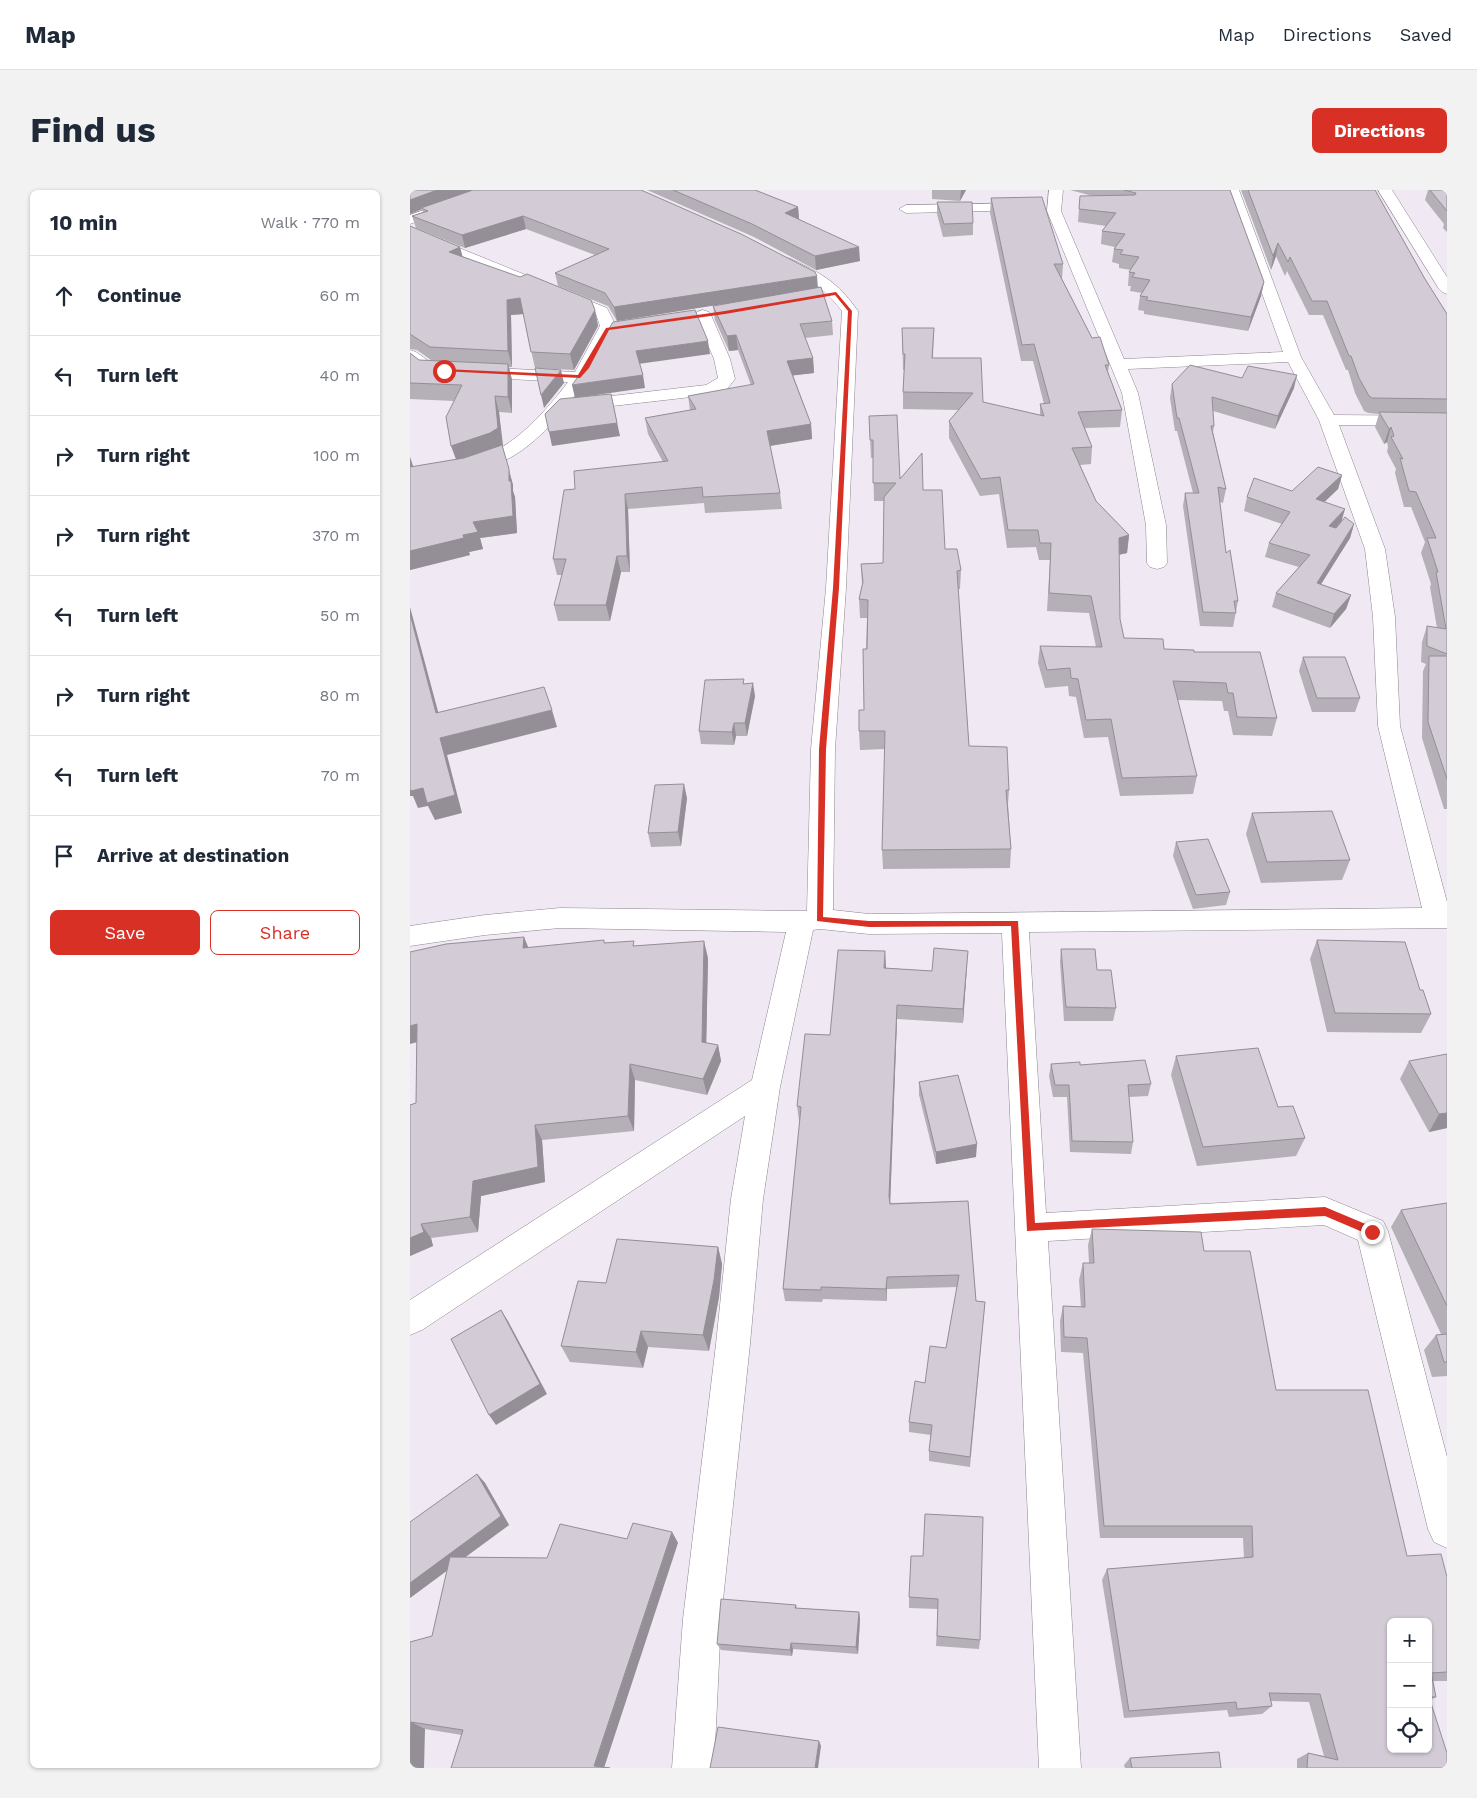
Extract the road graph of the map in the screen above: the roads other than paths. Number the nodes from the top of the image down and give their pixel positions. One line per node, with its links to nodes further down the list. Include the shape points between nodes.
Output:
1 (465, 190): 7 (street)
2 (493, 190): 8 (street)
3 (1232, 190): 16 (street)
4 (1386, 190): 11 (street)
5 (1055, 198): 6 (street); 17 (street, via 1054,211)
6 (906, 209)
7 (410, 210)
8 (410, 220)
9 (410, 232): 14 (street, via 602,311)
10 (764, 250): 25 (street, via 823,281 827,295 850,311 836,588)
11 (1447, 289)
12 (684, 318): 19 (street, via 710,314 728,379 721,385 709,390)
13 (627, 326): 14 (street)
14 (608, 329): 18 (street)
15 (410, 355): 18 (street, via 430,370)
16 (1293, 357): 17 (street); 20 (street)
17 (1118, 364): 23 (street, via 1130,393 1156,525)
18 (580, 377): 19 (street)
19 (556, 407): 22 (street, via 523,441 499,456)
20 (1328, 420): 21 (street); 24 (street, via 1375,549 1384,617 1389,726)
21 (1447, 421)
22 (410, 478)
23 (1157, 563)
24 (1443, 918): 26 (street)
25 (810, 921): 26 (street); 27 (street, via 560,918); 28 (street)
26 (1015, 923): 29 (street)
27 (410, 936)
28 (765, 1087): 30 (street); 32 (street, via 747,1199 702,1620)
29 (1030, 1228): 31 (street, via 1325,1212 1372,1232); 33 (street)
30 (410, 1319)
31 (1447, 1528)
32 (693, 1768)
33 (1060, 1768)

